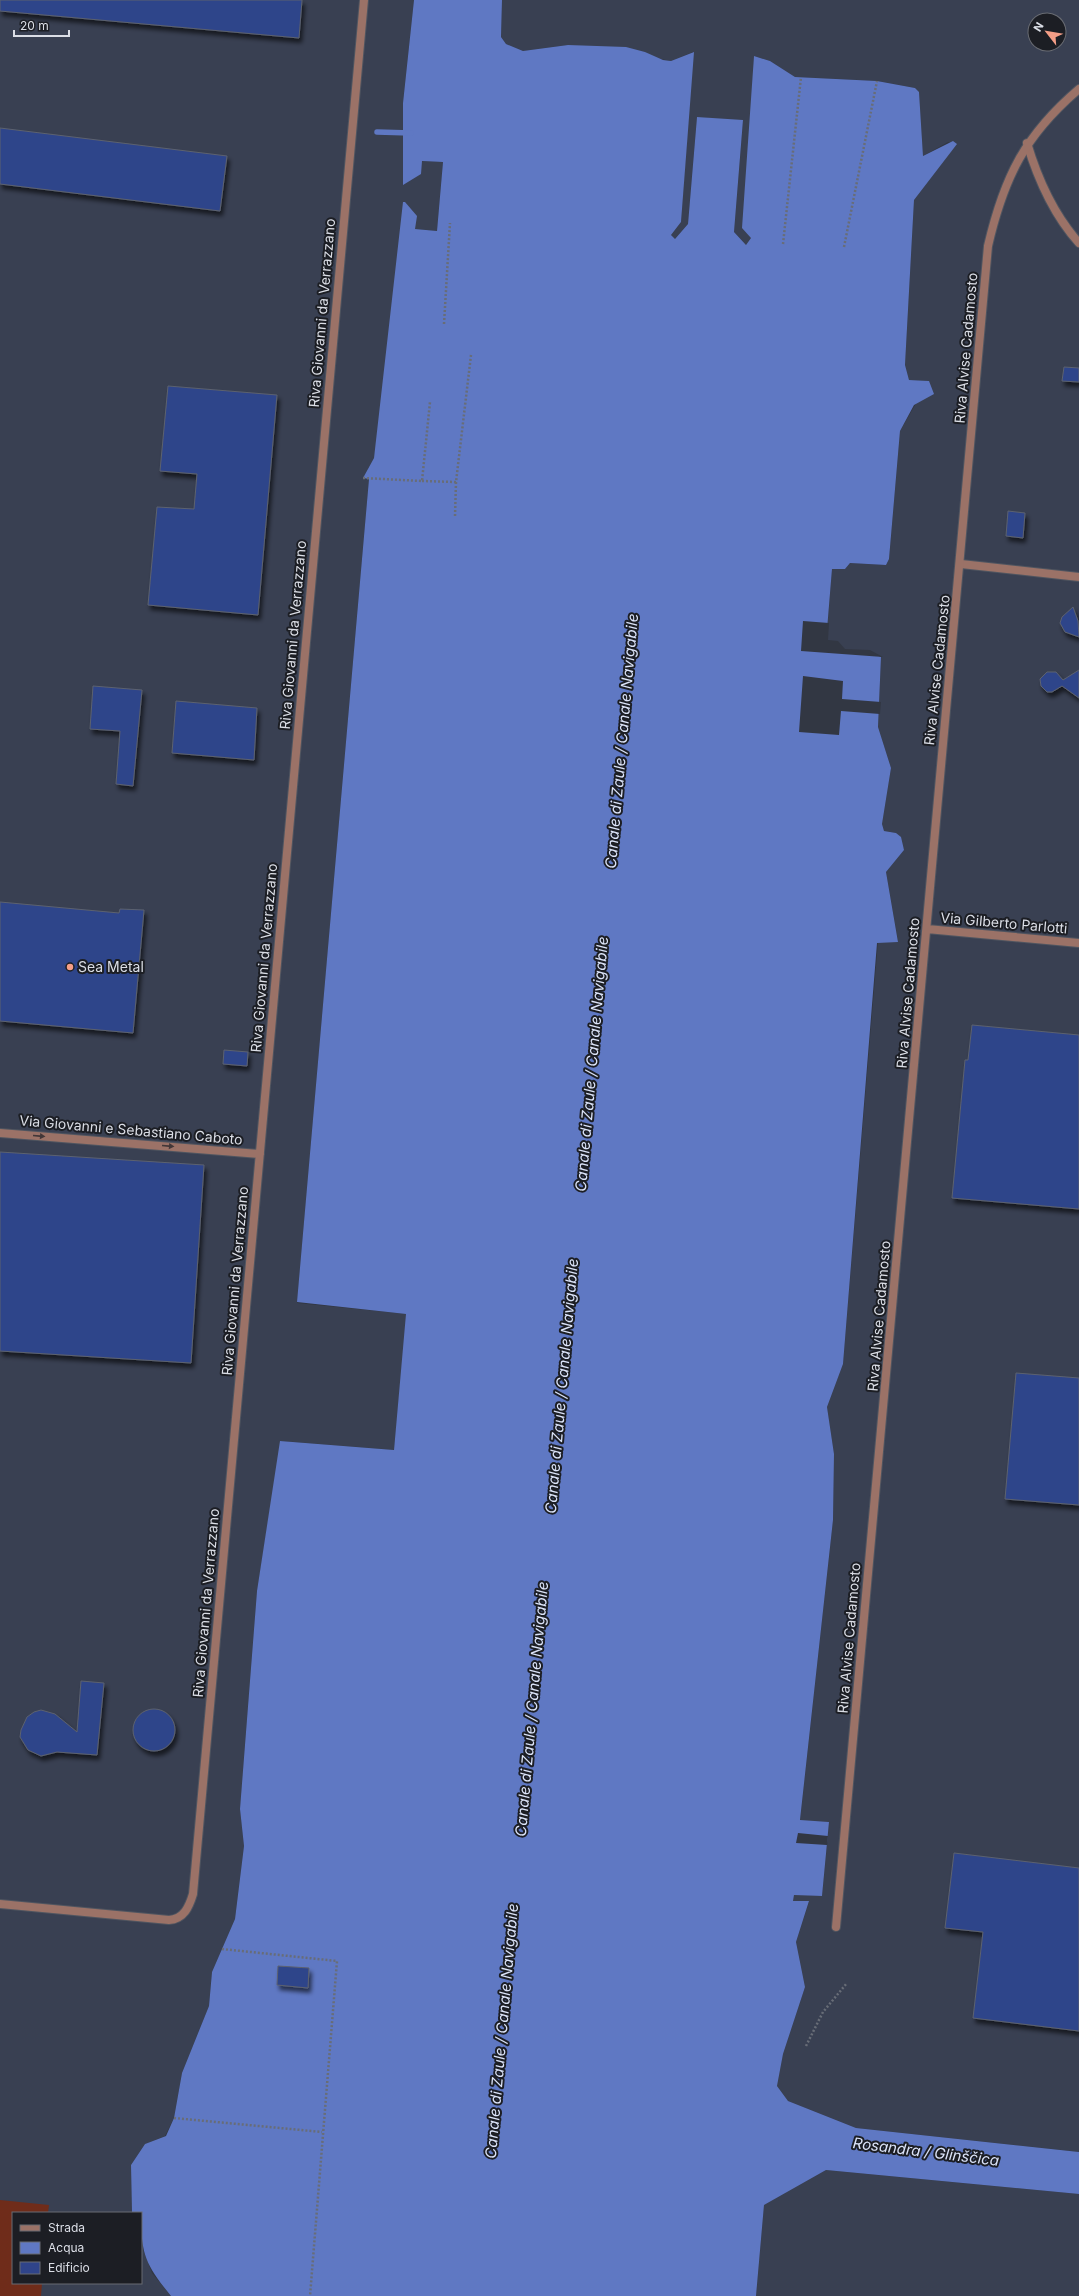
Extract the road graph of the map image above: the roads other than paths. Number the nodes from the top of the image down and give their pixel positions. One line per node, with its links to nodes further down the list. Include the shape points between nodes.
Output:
1 (364, 0): 10 (street, Riva Giovanni da Verrazzano)
2 (1079, 89): 3 (street, Riva Alvise Cadamosto, via 1062,103)
3 (1027, 143): 4 (street, via 1036,173 1050,202 1063,225); 5 (street, Riva Alvise Cadamosto, via 998,205 988,246)
4 (1079, 243)
5 (961, 564): 6 (street); 7 (street, Riva Alvise Cadamosto, via 943,735)
6 (1079, 577)
7 (927, 930): 8 (street, Via Gilberto Parlotti); 12 (street, Riva Alvise Cadamosto)
8 (1079, 943)
9 (0, 1133): 10 (street, Via Giovanni e Sebastiano Caboto, one-way to 10)
10 (260, 1154): 11 (street, Riva Giovanni da Verrazzano, via 193,1894 182,1915 169,1920)
11 (0, 1904)
12 (836, 1928)

